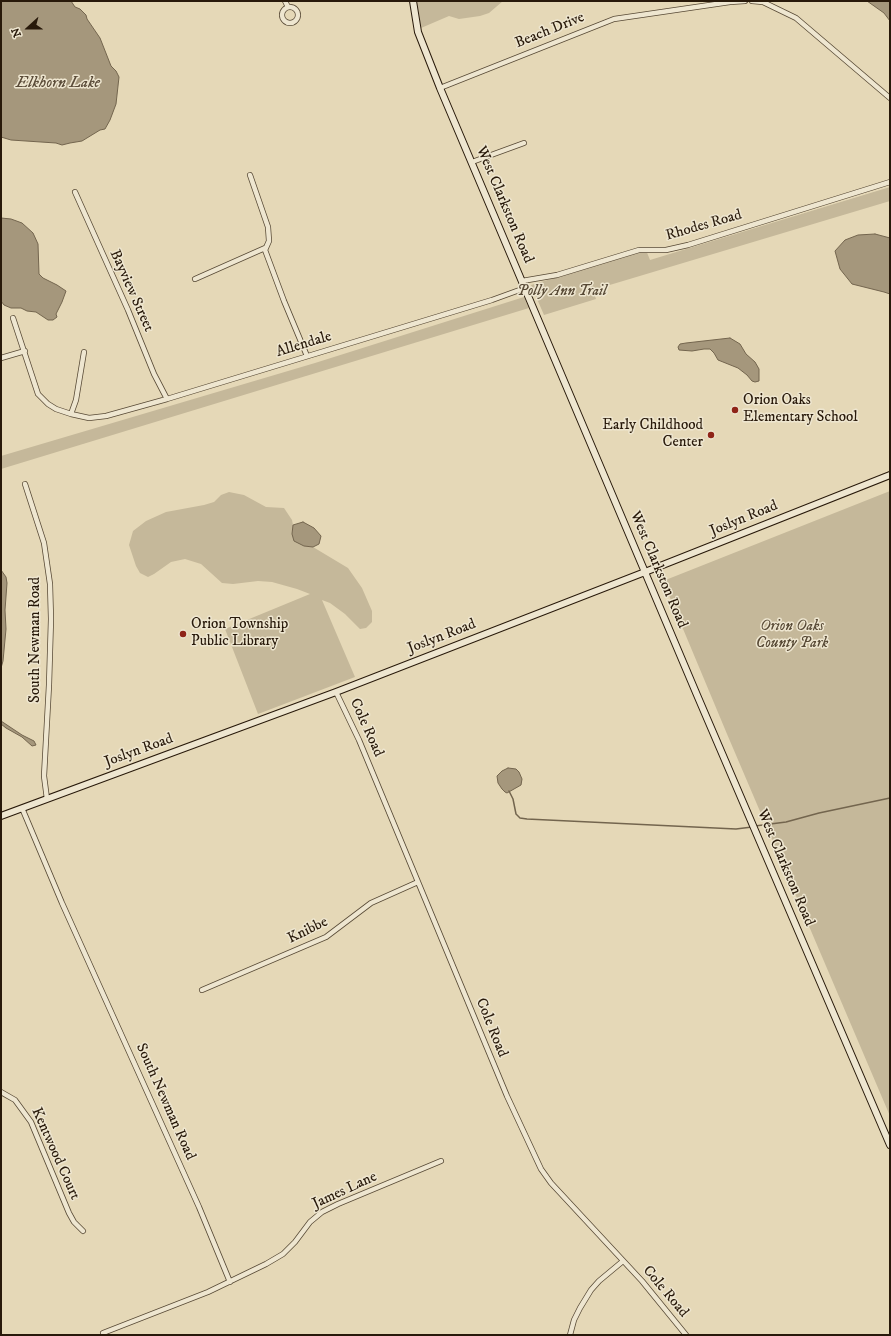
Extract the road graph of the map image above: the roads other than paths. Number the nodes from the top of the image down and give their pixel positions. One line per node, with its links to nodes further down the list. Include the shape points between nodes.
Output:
1 (285, 1): 5 (street)
2 (414, 1): 6 (main road, West Clarkston Road, via 418,32)
3 (745, 1): 6 (street, Beach Drive, via 614,19)
4 (752, 1): 7 (street, via 762,2 796,18)
5 (288, 7)
6 (440, 88): 9 (main road, West Clarkston Road)
7 (890, 98)
8 (524, 142): 9 (street)
9 (472, 162): 15 (main road, West Clarkston Road)
10 (250, 175): 13 (street, via 268,227 270,241)
11 (890, 182): 15 (street, Rhodes Road, via 688,245 666,250 639,250 557,275)
12 (75, 192): 22 (street, Bayview Street)
13 (265, 248): 14 (street); 20 (street)
14 (195, 279)
15 (522, 281): 16 (main road, West Clarkston Road)
16 (525, 288): 20 (street, Allendale); 26 (main road, West Clarkston Road)
17 (13, 318): 18 (street)
18 (25, 351): 21 (street); 23 (street, via 38,394 52,406)
19 (84, 352): 23 (street, via 76,400)
20 (307, 356): 22 (street, Allendale)
21 (1, 358)
22 (167, 399): 23 (street, Allendale, via 106,416 89,418)
23 (71, 414)
24 (890, 475): 26 (main road, Joslyn Road)
25 (25, 484): 28 (street, South Newman Road, via 44,543 50,584 49,685 44,776)
26 (645, 572): 27 (main road, Joslyn Road); 34 (main road, West Clarkston Road)
27 (336, 692): 28 (main road, Joslyn Road); 31 (street, Cole Road, via 359,740)
28 (47, 799): 29 (main road, Joslyn Road)
29 (22, 808): 30 (main road, Joslyn Road); 38 (street, South Newman Road)
30 (1, 816)
31 (418, 882): 32 (street, Knibbe, via 371,903 326,937); 37 (street, Cole Road, via 507,1096 539,1164 551,1182)
32 (202, 990)
33 (1, 1092): 36 (street, Kentwood Court, via 15,1100 31,1122 68,1213)
34 (890, 1144)
35 (442, 1161): 38 (street, James Lane, via 322,1212 310,1222 284,1254)
36 (83, 1231)
37 (623, 1261): 40 (street, via 591,1290 574,1320); 41 (street, Cole Road)
38 (230, 1282): 39 (street)
39 (103, 1333)
40 (570, 1335)
41 (686, 1335)

